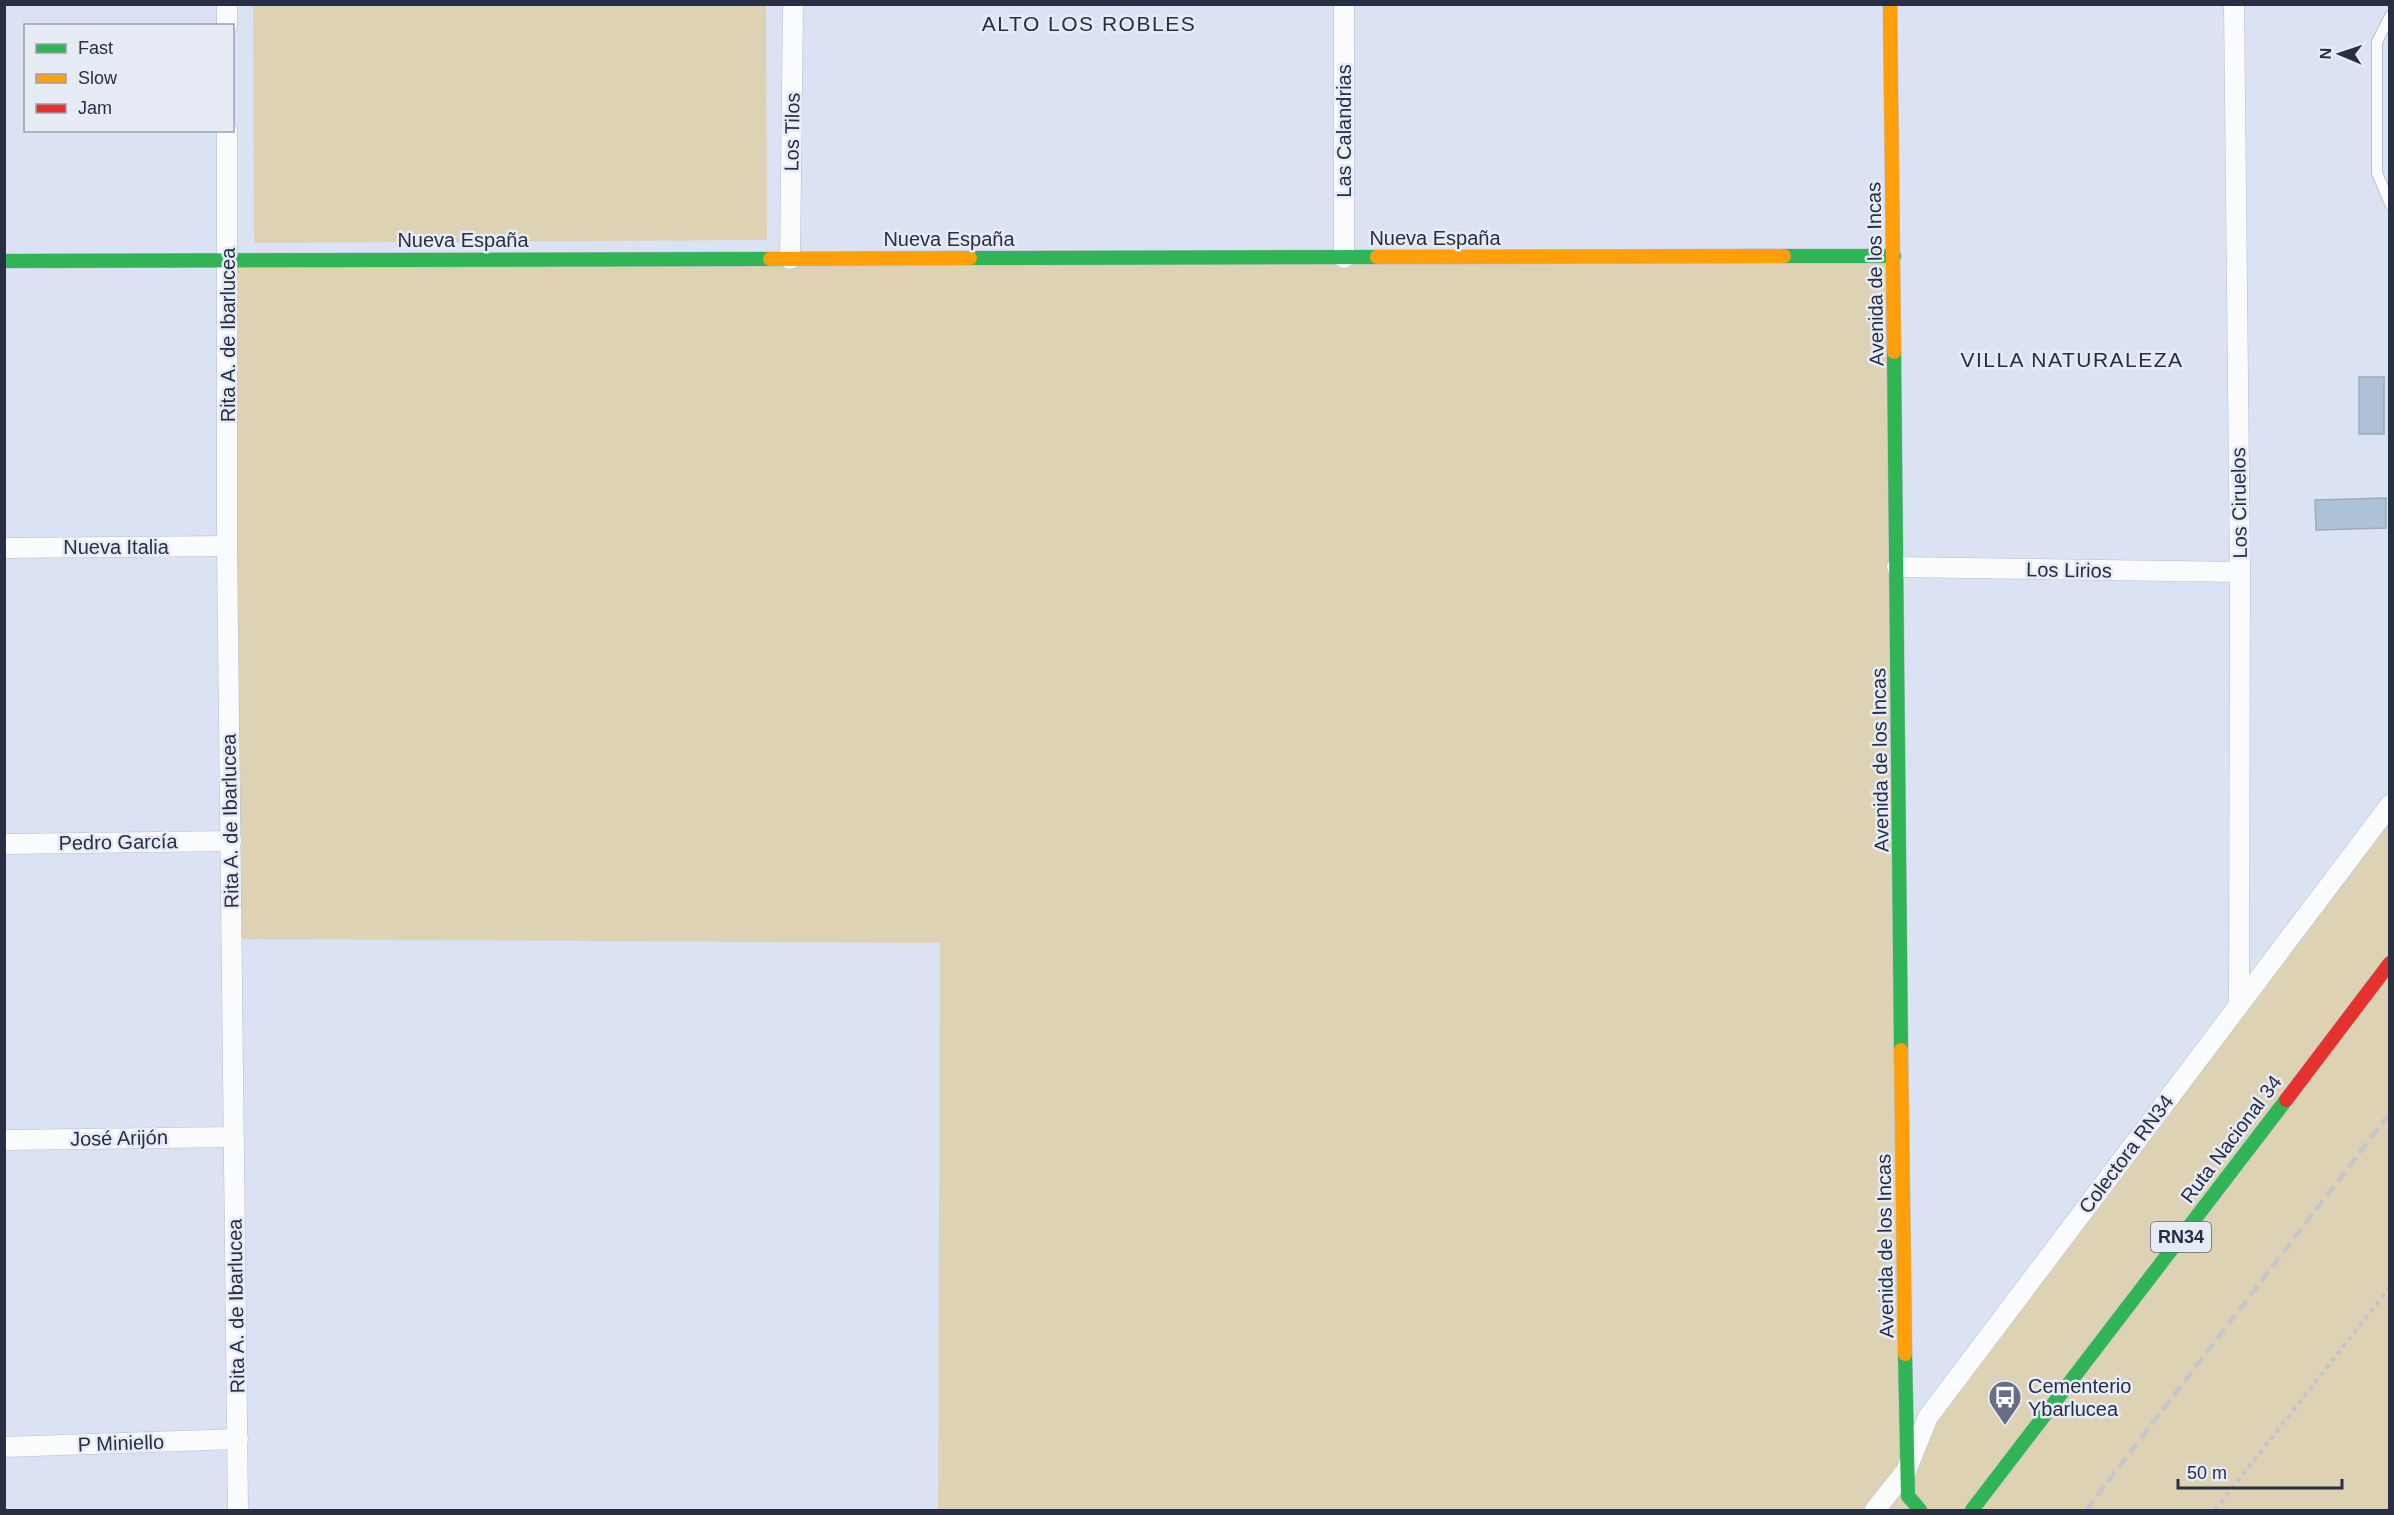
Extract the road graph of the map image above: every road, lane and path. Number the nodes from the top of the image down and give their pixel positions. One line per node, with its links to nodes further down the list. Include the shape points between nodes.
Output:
1 (227, 4): 7 (street)
2 (794, 4): 11 (street, Los Tilos)
3 (1344, 4): 12 (street, Las Calandrias)
4 (1890, 4): 10 (main road, Avenida de los Incas)
5 (2234, 4): 18 (street, Los Ciruelos)
6 (2390, 16): 9 (lane, via 2377,42 2377,173)
7 (227, 24)
8 (227, 132): 14 (street, Rita A. de Ibarlucea)
9 (2390, 204)
10 (1894, 256): 12 (main road, Nueva España); 17 (main road, Avenida de los Incas)
11 (790, 258): 12 (main road, Nueva España); 14 (main road, Nueva España)
12 (1344, 258)
13 (4, 261): 14 (main road, Nueva España)
14 (228, 261): 15 (street, Rita A. de Ibarlucea)
15 (227, 546): 16 (street, Nueva Italia); 20 (street, Rita A. de Ibarlucea)
16 (4, 548)
17 (1898, 567): 18 (street, Los Lirios); 29 (main road, Avenida de los Incas)
18 (2240, 572): 23 (street, Los Ciruelos)
19 (2390, 805): 23 (street, Colectora RN34)
20 (231, 841): 21 (street, Pedro García); 24 (street, Rita A. de Ibarlucea)
21 (4, 844)
22 (2390, 963): 33 (main road, Ruta Nacional 34 / RN34)
23 (2239, 1002): 29 (street, Colectora RN34, via 1928,1418)
24 (234, 1137): 25 (street, José Arijón); 27 (street, Rita A. de Ibarlucea)
25 (4, 1140)
26 (2390, 1287): 34 (path)
27 (238, 1439): 28 (street, P Miniello); 30 (street, Rita A. de Ibarlucea)
28 (4, 1447)
29 (1906, 1471): 31 (street, Colectora RN34); 32 (main road, Avenida de los Incas, via 1908,1496)
30 (238, 1510)
31 (1875, 1510)
32 (1920, 1510)
33 (1972, 1510)
34 (2215, 1510)

